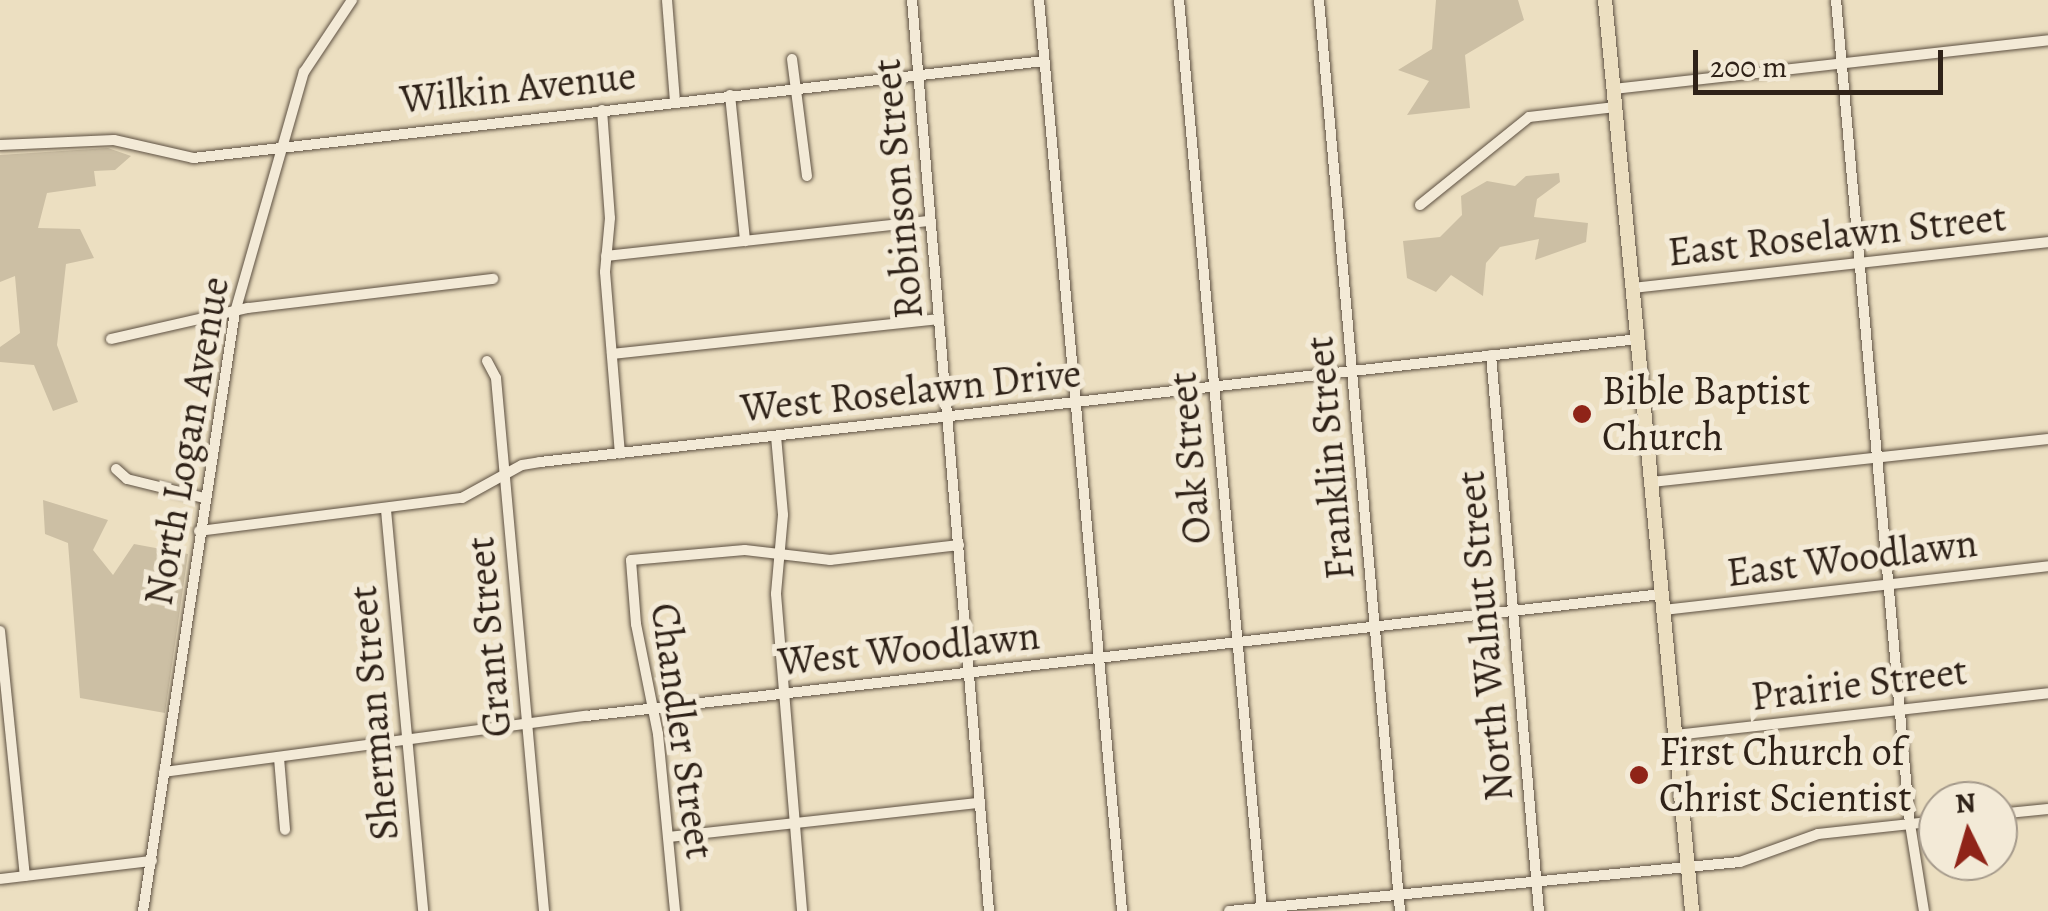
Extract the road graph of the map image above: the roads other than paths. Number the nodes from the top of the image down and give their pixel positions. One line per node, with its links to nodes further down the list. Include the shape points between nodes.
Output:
1 (352, 0): 21 (street, North Logan Avenue, via 304,72)
2 (667, 0): 17 (street)
3 (912, 0): 13 (street, Robinson Street)
4 (1039, 0): 11 (street)
5 (1179, 0): 39 (street, Oak Street)
6 (1319, 0): 38 (street, Franklin Street)
7 (1605, 0): 15 (main road)
8 (1836, 0): 12 (street)
9 (2048, 40): 12 (street)
10 (792, 59): 14 (street)
11 (1044, 61): 13 (street, Wilkin Avenue); 40 (street)
12 (1842, 63): 15 (street); 28 (street)
13 (918, 73): 14 (street, Wilkin Avenue); 24 (street, Robinson Street)
14 (796, 87): 16 (street, Wilkin Avenue); 22 (street)
15 (1614, 89): 18 (main road)
16 (730, 95): 17 (street, Wilkin Avenue); 25 (street)
17 (676, 101): 19 (street, Wilkin Avenue)
18 (1615, 107): 23 (street, via 1529,117); 30 (main road)
19 (602, 110): 21 (street, Wilkin Avenue); 27 (street, via 610,218)
20 (0, 146): 21 (street, Wilkin Avenue, via 114,140 193,158)
21 (278, 148): 31 (street, North Logan Avenue)
22 (807, 176)
23 (1420, 204)
24 (930, 221): 25 (street); 32 (street, Robinson Street)
25 (746, 242): 27 (street)
26 (2048, 242): 28 (street, East Roselawn Street)
27 (606, 256): 35 (street)
28 (1860, 264): 30 (street, East Roselawn Street); 45 (street)
29 (493, 278): 31 (street)
30 (1632, 288): 34 (main road)
31 (235, 312): 33 (street); 49 (street, North Logan Avenue)
32 (939, 318): 35 (street); 41 (street, Robinson Street)
33 (112, 338)
34 (1638, 339): 36 (street, West Roselawn Drive); 48 (main road)
35 (612, 354): 44 (street)
36 (1491, 355): 38 (street, West Roselawn Drive); 58 (street, North Walnut Street)
37 (487, 361): 47 (street, Grant Street, via 496,378)
38 (1352, 371): 39 (street, West Roselawn Drive); 59 (street, Franklin Street)
39 (1214, 387): 40 (street, West Roselawn Drive); 61 (street, Oak Street)
40 (1076, 403): 41 (street, West Roselawn Drive); 62 (street)
41 (948, 416): 42 (street, West Roselawn Drive); 52 (street, Robinson Street)
42 (776, 436): 44 (street, West Roselawn Drive); 53 (street)
43 (2048, 439): 45 (street)
44 (620, 452): 47 (street, West Roselawn Drive)
45 (1879, 458): 48 (street); 55 (street)
46 (116, 469): 49 (street, via 127,479)
47 (506, 472): 50 (street, West Roselawn Drive, via 462,498); 68 (street, Grant Street)
48 (1652, 482): 56 (main road)
49 (204, 498): 51 (street, North Logan Avenue)
50 (386, 510): 51 (street, West Roselawn Drive); 70 (street, Sherman Street)
51 (199, 531): 72 (street, North Logan Avenue)
52 (959, 545): 53 (street, via 830,560); 63 (street, Robinson Street)
53 (779, 554): 65 (street); 66 (street, Chandler Street, via 725,550 631,560)
54 (2048, 566): 55 (street, East Woodlawn)
55 (1889, 584): 57 (street, East Woodlawn); 67 (street)
56 (1662, 594): 57 (main road); 58 (street, West Woodlawn)
57 (1664, 610): 69 (main road)
58 (1514, 611): 59 (street, West Woodlawn); 85 (street, North Walnut Street)
59 (1376, 627): 61 (street, West Woodlawn); 86 (street, Franklin Street)
60 (0, 631): 83 (street)
61 (1237, 642): 62 (street, West Woodlawn); 87 (street, Oak Street)
62 (1100, 658): 63 (street, West Woodlawn); 94 (street)
63 (970, 674): 65 (street, West Woodlawn); 73 (street, Robinson Street)
64 (2048, 693): 67 (street, Prairie Street)
65 (786, 694): 66 (street, West Woodlawn); 78 (street)
66 (654, 708): 68 (street, West Woodlawn); 80 (street, Chandler Street)
67 (1901, 710): 69 (street, Prairie Street); 77 (street)
68 (526, 727): 70 (street, West Woodlawn); 90 (street, Grant Street)
69 (1676, 735): 82 (main road)
70 (407, 742): 71 (street, West Woodlawn); 89 (street, Sherman Street)
71 (279, 758): 72 (street, West Woodlawn); 79 (street)
72 (164, 772): 81 (street, North Logan Avenue)
73 (979, 803): 78 (street); 93 (street, Robinson Street)
74 (2048, 809): 75 (street)
75 (2018, 812)
76 (1918, 823): 77 (street)
77 (1910, 824): 82 (street, via 1818,834 1740,862); 99 (street)
78 (796, 825): 80 (street); 92 (street)
79 (285, 830)
80 (669, 837): 91 (street, Chandler Street)
81 (152, 861): 83 (street); 88 (street, North Logan Avenue)
82 (1688, 866): 85 (street); 98 (main road)
83 (25, 876): 84 (street)
84 (0, 879)
85 (1537, 881): 86 (street); 97 (street, North Walnut Street)
86 (1398, 896): 87 (street); 96 (street, Franklin Street)
87 (1262, 910): 95 (street)
88 (143, 911)
89 (422, 911)
90 (544, 911)
91 (675, 911)
92 (802, 911)
93 (989, 911)
94 (1122, 911)
95 (1229, 911)
96 (1400, 911)
97 (1540, 911)
98 (1692, 911)
99 (1924, 911)

